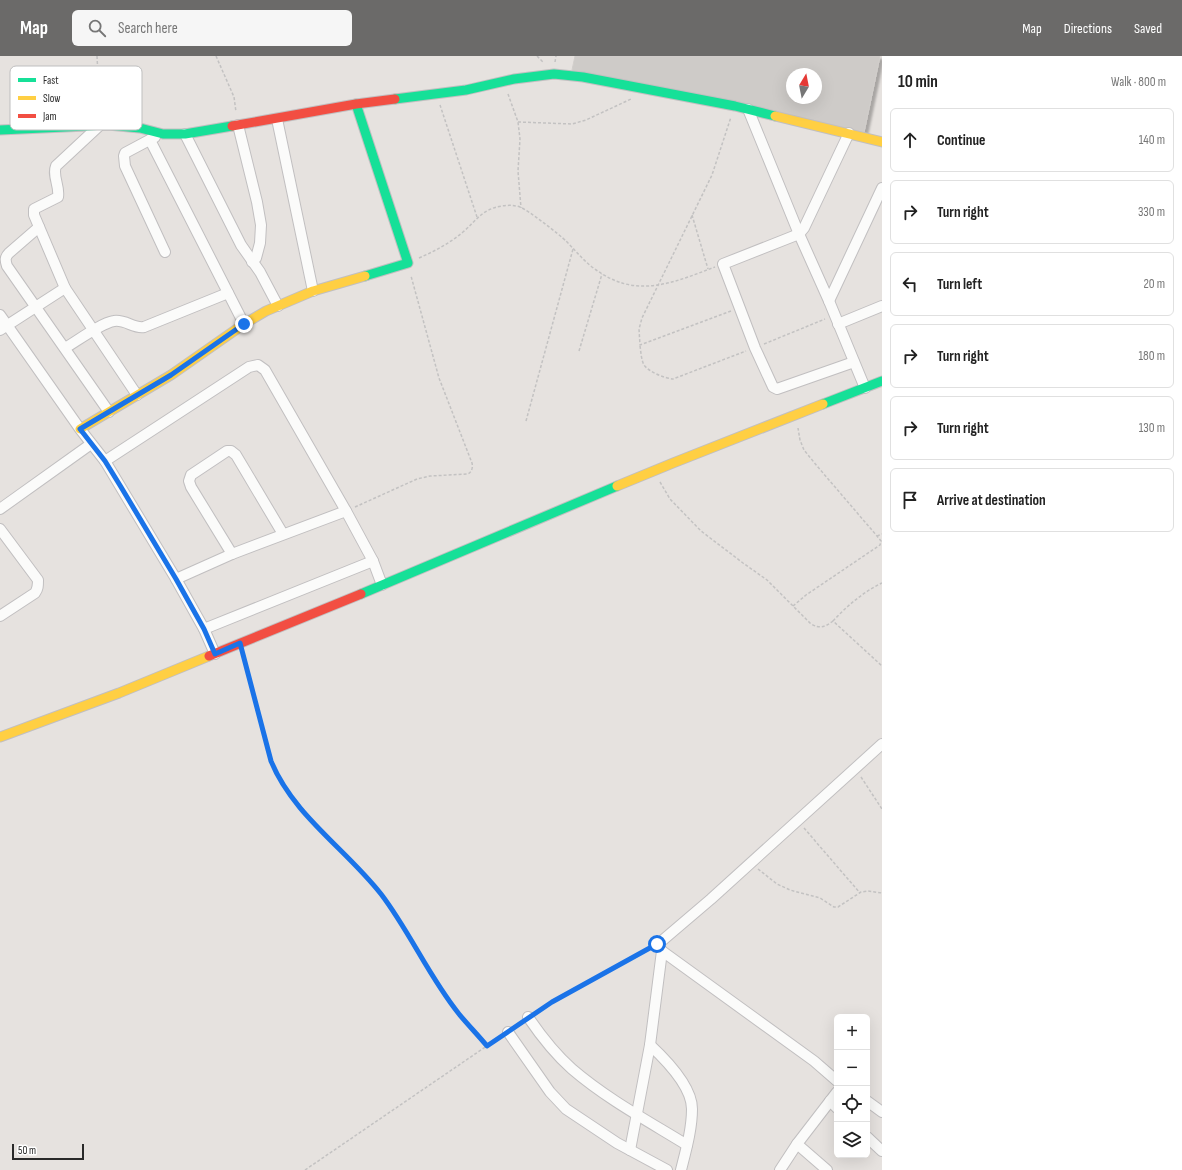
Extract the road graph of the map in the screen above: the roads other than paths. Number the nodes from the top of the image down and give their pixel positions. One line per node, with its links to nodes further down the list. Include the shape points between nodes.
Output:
1 (356, 104): 2 (street, via 466,90 529,76 554,74 650,89); 3 (street); 20 (street, via 408,263)
2 (748, 109): 9 (street); 16 (street)
3 (277, 118): 4 (street); 20 (street)
4 (238, 125): 11 (street); 18 (street, via 261,226 260,243 256,258)
5 (142, 129): 10 (street)
6 (0, 130): 7 (street)
7 (10, 130)
8 (95, 130): 15 (street, via 56,166 54,172 58,197 34,209)
9 (849, 133): 13 (street); 16 (street, via 808,222)
10 (163, 134): 11 (street); 12 (street)
11 (184, 134): 18 (street)
12 (150, 140): 17 (street, via 125,152 125,166); 21 (street)
13 (882, 142)
14 (882, 188): 22 (street)
15 (39, 227): 19 (street); 25 (street, via 9,252 5,261)
16 (799, 234): 22 (street); 32 (street, via 723,264 755,348 775,388)
17 (165, 252)
18 (252, 262): 23 (street)
19 (65, 288): 25 (street); 30 (street)
20 (313, 291): 23 (street)
21 (228, 293): 27 (street); 30 (street, via 144,327 114,320)
22 (829, 301): 28 (street)
23 (278, 306): 27 (street)
24 (882, 306): 28 (street)
25 (36, 307): 29 (street); 31 (street)
26 (0, 315): 29 (street)
27 (244, 324): 35 (street)
28 (838, 324): 32 (street)
29 (4, 328): 37 (street)
30 (94, 330): 31 (street); 35 (street)
31 (65, 348): 36 (street)
32 (854, 362): 34 (street)
33 (882, 381): 34 (street)
34 (865, 388): 47 (street, via 653,472)
35 (138, 395): 36 (street)
36 (109, 412): 37 (street)
37 (80, 429): 38 (street)
38 (91, 444): 39 (street); 40 (street)
39 (105, 461): 41 (street, via 249,367 258,365 265,370); 46 (street)
40 (0, 508)
41 (346, 511): 43 (street); 45 (street)
42 (0, 529): 48 (street, via 38,580 38,590)
43 (283, 534): 44 (street); 44 (street, via 236,455 227,451 191,475 189,481)
44 (232, 554): 46 (street)
45 (373, 561): 47 (street); 49 (street)
46 (176, 579): 49 (street)
47 (382, 585): 50 (street)
48 (0, 616)
49 (204, 629): 50 (street)
50 (215, 654): 51 (street)
51 (0, 737)
52 (882, 744): 53 (street)
53 (659, 948): 56 (street); 57 (street)
54 (528, 1018): 61 (street, via 571,1068 593,1086)
55 (508, 1032): 65 (street, via 566,1109)
56 (650, 1045): 61 (street); 64 (street, via 680,1078 688,1092 692,1107)
57 (834, 1078)
58 (870, 1103): 60 (street)
59 (833, 1105): 63 (street)
60 (882, 1112)
61 (637, 1114): 64 (street); 65 (street)
62 (870, 1140): 66 (street)
63 (797, 1144): 69 (street); 70 (street)
64 (687, 1145): 68 (street)
65 (630, 1150): 67 (street)
66 (882, 1151)
67 (667, 1170)
68 (681, 1170)
69 (780, 1170)
70 (827, 1170)

